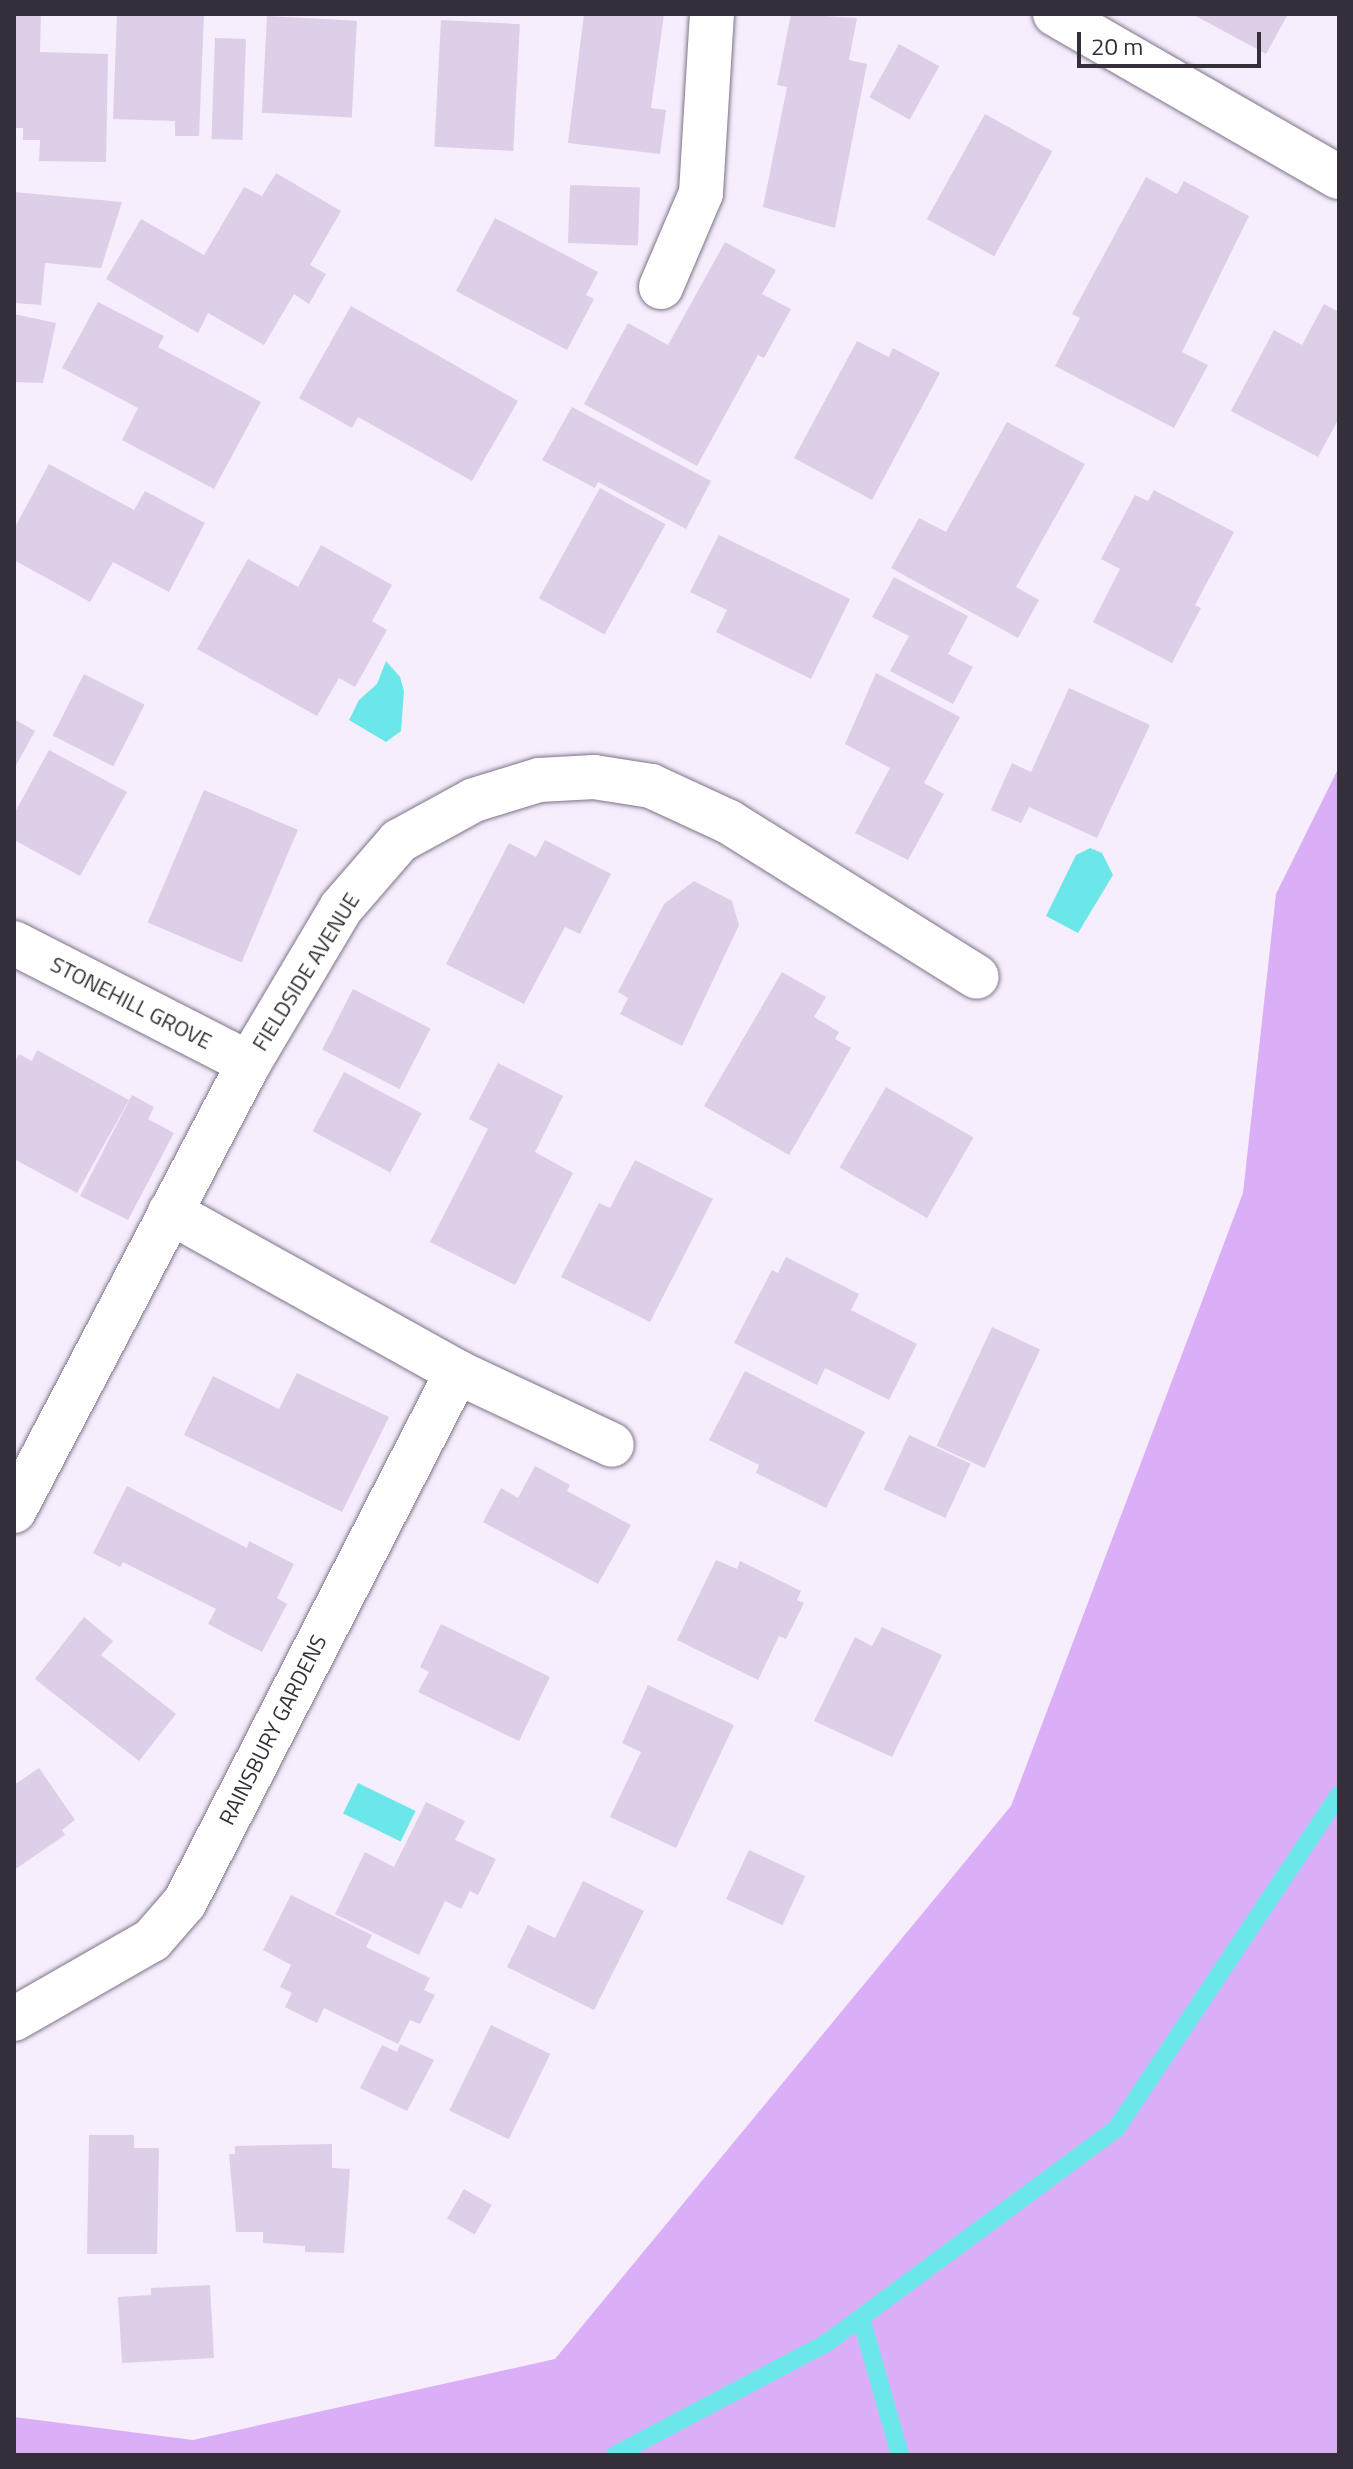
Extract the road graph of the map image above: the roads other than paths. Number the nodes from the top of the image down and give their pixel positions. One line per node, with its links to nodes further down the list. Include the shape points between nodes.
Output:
1 (712, 14): 4 (street, via 701,193)
2 (1055, 14): 3 (street)
3 (1339, 177)
4 (661, 287)
5 (14, 943): 7 (street, STONEHILL GROVE)
6 (977, 977): 7 (street, FIELDSIDE AVENUE, via 729,822 651,786 594,777 539,780 474,800 399,841 341,908)
7 (249, 1063): 8 (street, FIELDSIDE AVENUE)
8 (170, 1212): 9 (street); 11 (street, FIELDSIDE AVENUE)
9 (457, 1372): 10 (street); 12 (street, RAINSBURY GARDENS, via 185,1902 152,1940)
10 (612, 1445)
11 (14, 1511)
12 (14, 2019)

